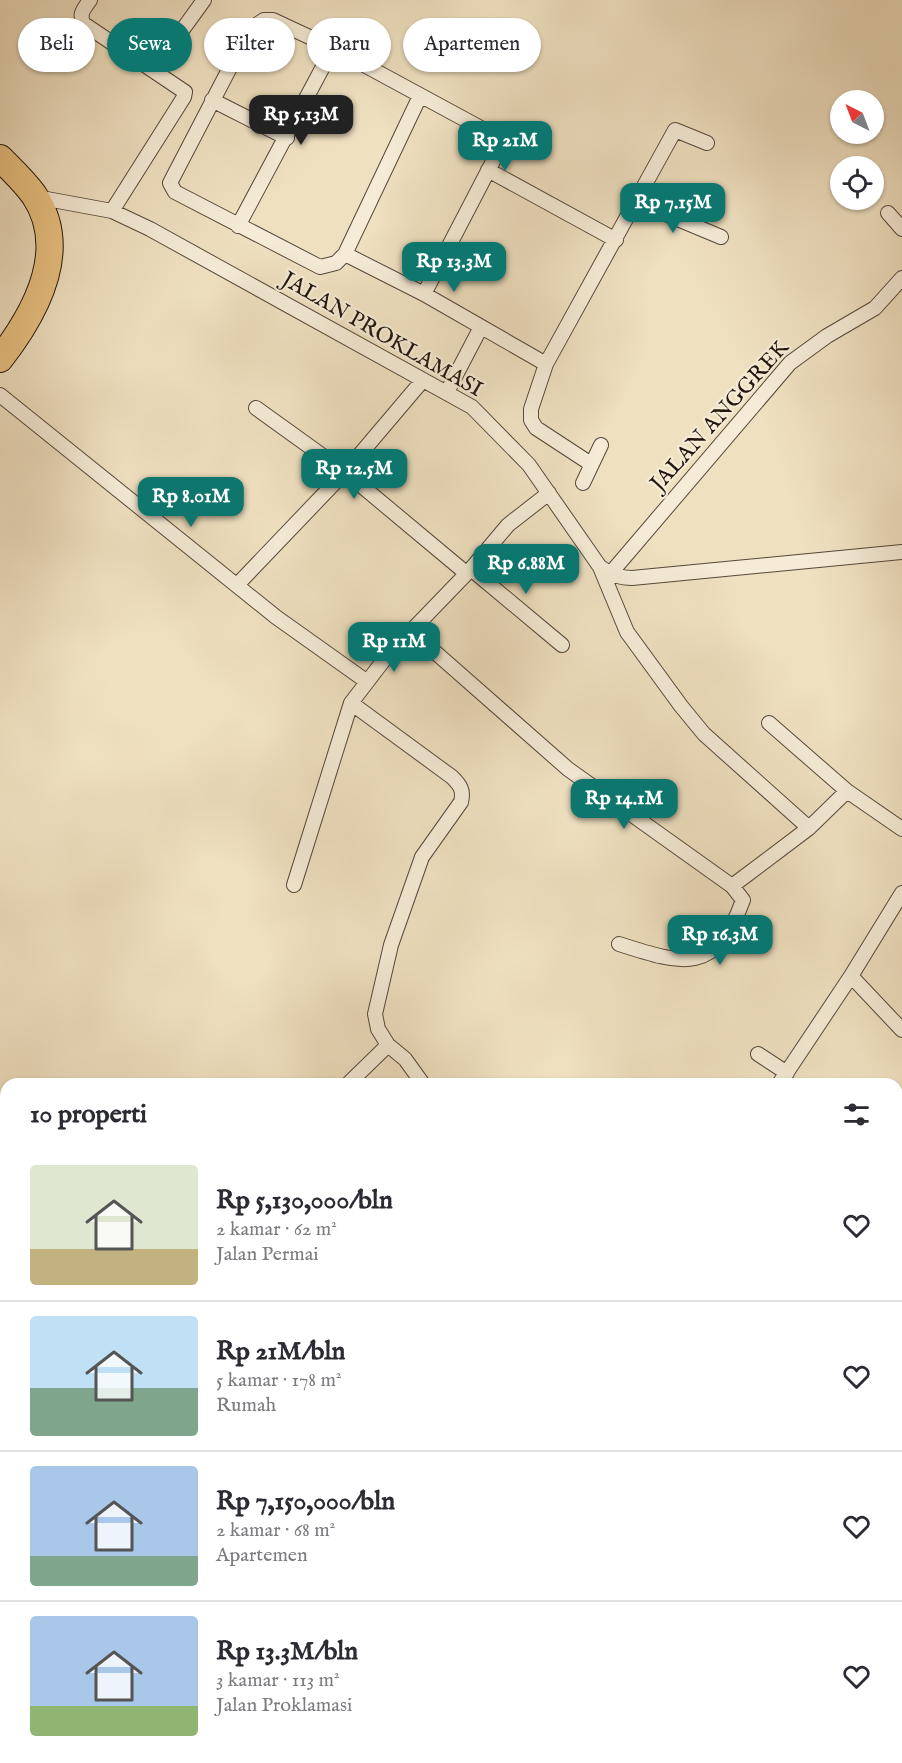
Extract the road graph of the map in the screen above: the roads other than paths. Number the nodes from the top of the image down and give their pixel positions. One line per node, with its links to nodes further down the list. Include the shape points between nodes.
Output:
1 (90, 0): 5 (street, via 81,18)
2 (204, 0): 3 (street)
3 (191, 18)
4 (307, 36): 10 (street, via 273,20 264,20 250,29)
5 (107, 39)
6 (158, 72): 17 (street, via 182,88 184,98)
7 (321, 72): 11 (street)
8 (376, 72): 9 (street)
9 (420, 96): 14 (street, via 501,139); 23 (street)
10 (212, 100): 11 (street); 19 (street, via 170,183 171,188)
11 (287, 138): 19 (street)
12 (707, 143): 16 (street, via 675,130)
13 (0, 158): 15 (highway)
14 (488, 170): 22 (street); 25 (street)
15 (36, 197): 17 (street, JALAN PROKLAMASI); 27 (highway, via 50,235 48,268 42,292 22,330)
16 (637, 202): 21 (street); 22 (street)
17 (112, 211): 29 (street, JALAN PROKLAMASI)
18 (888, 213): 20 (street)
19 (238, 226): 23 (street, via 320,267 336,263)
20 (902, 229)
21 (721, 237)
22 (616, 240): 28 (street)
23 (345, 254): 25 (street)
24 (902, 278): 40 (street, JALAN ANGGREK, via 861,319 827,336 790,363)
25 (424, 294): 26 (street)
26 (481, 327): 28 (street); 30 (street)
27 (0, 359)
28 (546, 364): 34 (street, via 531,420 540,431)
29 (423, 380): 30 (street, JALAN PROKLAMASI); 35 (street)
30 (447, 392): 37 (street, JALAN PROKLAMASI, via 472,407 529,465)
31 (0, 395): 41 (street)
32 (256, 408): 35 (street)
33 (602, 445): 34 (street)
34 (591, 464): 36 (street)
35 (345, 472): 39 (street); 41 (street)
36 (583, 483)
37 (549, 493): 39 (street, via 508,525); 40 (street, JALAN PROKLAMASI)
38 (902, 552): 40 (street, via 632,578)
39 (468, 571): 42 (street); 43 (street)
40 (605, 571): 48 (street, JALAN PROKLAMASI, via 627,632 681,706 704,734)
41 (237, 585): 44 (street)
42 (411, 632): 44 (street); 51 (street, via 567,769)
43 (562, 645)
44 (366, 681): 45 (street)
45 (351, 703): 50 (street); 56 (street, via 452,777 463,794 422,857 391,945 375,1014 378,1029)
46 (769, 723): 47 (street)
47 (847, 791): 48 (street); 49 (street)
48 (809, 828): 51 (street)
49 (902, 829)
50 (294, 885)
51 (732, 886): 53 (street, via 743,900 717,949 710,954 687,960 668,959)
52 (902, 893): 54 (street)
53 (619, 944)
54 (851, 976): 55 (street); 61 (street)
55 (902, 1030)
56 (388, 1045): 58 (street); 59 (street)
57 (758, 1054): 60 (street)
58 (354, 1078)
59 (419, 1078)
60 (782, 1078)
61 (784, 1078)

